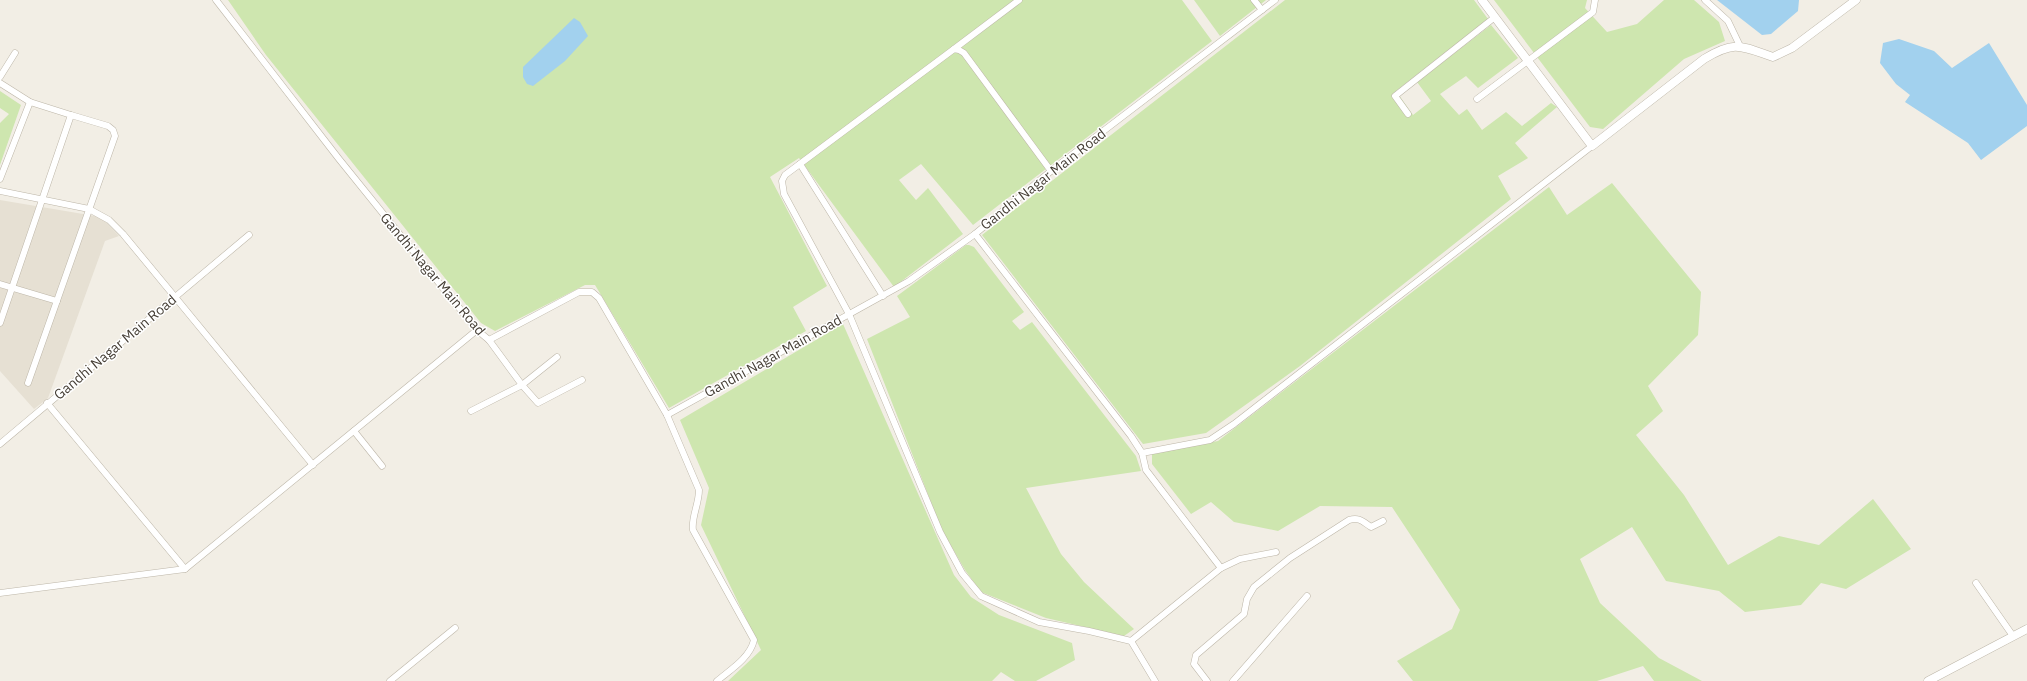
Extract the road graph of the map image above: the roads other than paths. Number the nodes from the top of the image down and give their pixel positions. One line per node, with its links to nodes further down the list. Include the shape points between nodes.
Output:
1 (216, 0): 37 (street, Gandhi Nagar Main Road, via 339,159)
2 (1019, 0): 12 (street)
3 (1254, 0): 9 (street)
4 (1275, 0): 9 (street, Gandhi Nagar Main Road)
5 (1482, 0): 10 (street)
6 (1595, 0): 14 (street, via 1593,12)
7 (1705, 0): 11 (street, via 1728,21)
8 (1856, 0): 11 (street, via 1792,48 1773,57)
9 (1262, 10): 23 (street, Gandhi Nagar Main Road)
10 (1495, 17): 14 (street); 20 (street, via 1395,96)
11 (1740, 46): 21 (street, via 1721,49 1704,59)
12 (954, 49): 22 (street); 23 (street, via 964,53)
13 (15, 53): 15 (street)
14 (1528, 61): 17 (street); 21 (street)
15 (0, 77)
16 (0, 83): 18 (street)
17 (1477, 99)
18 (30, 102): 19 (street); 24 (street)
19 (71, 114): 26 (street); 27 (street, via 108,126 115,136)
20 (1408, 114)
21 (1592, 146): 48 (street, via 1216,436 1210,440)
22 (800, 164): 33 (street); 35 (street, via 785,175 782,181 784,194)
23 (1051, 171): 28 (street, Gandhi Nagar Main Road)
24 (0, 179)
25 (0, 190): 26 (street)
26 (41, 199): 27 (street); 31 (street)
27 (89, 209): 32 (street, via 109,220 123,234); 34 (street)
28 (974, 234): 33 (street, Gandhi Nagar Main Road, via 909,281); 48 (street)
29 (249, 235): 32 (street, Gandhi Nagar Main Road)
30 (0, 284): 31 (street)
31 (12, 288): 34 (street); 36 (street)
32 (176, 296): 43 (street, Gandhi Nagar Main Road); 49 (street)
33 (883, 296): 35 (street, Gandhi Nagar Main Road)
34 (57, 301): 41 (street)
35 (849, 314): 45 (street, Gandhi Nagar Main Road); 61 (street, via 940,532 962,573 981,596 1039,622)
36 (0, 323)
37 (477, 330): 38 (street, Gandhi Nagar Main Road); 46 (street)
38 (489, 340): 42 (street); 45 (street, Gandhi Nagar Main Road, via 579,292 592,292 599,298)
39 (557, 357): 42 (street)
40 (582, 380): 42 (street, via 538,403)
41 (28, 383)
42 (522, 385): 44 (street)
43 (47, 403): 47 (street, Gandhi Nagar Main Road); 54 (street)
44 (471, 411)
45 (668, 415): 63 (street, via 698,490 699,502 692,523 693,530 754,640 753,647 741,661)
46 (354, 431): 49 (street); 50 (street)
47 (0, 444)
48 (1142, 453): 53 (street, via 1146,470)
49 (313, 464): 54 (street)
50 (382, 466)
51 (1383, 521): 65 (street, via 1372,527 1363,520 1349,520 1290,558 1254,587 1247,599 1244,614 1196,655 1194,664)
52 (1276, 552): 53 (street, via 1240,559)
53 (1221, 568): 61 (street)
54 (185, 569): 56 (street)
55 (1976, 583): 60 (street)
56 (0, 593)
57 (1307, 596): 66 (street)
58 (455, 628): 62 (street)
59 (2027, 629): 60 (street)
60 (2014, 636): 67 (street)
61 (1131, 642): 64 (street)
62 (390, 681)
63 (717, 681)
64 (1155, 681)
65 (1207, 681)
66 (1233, 681)
67 (1928, 681)

